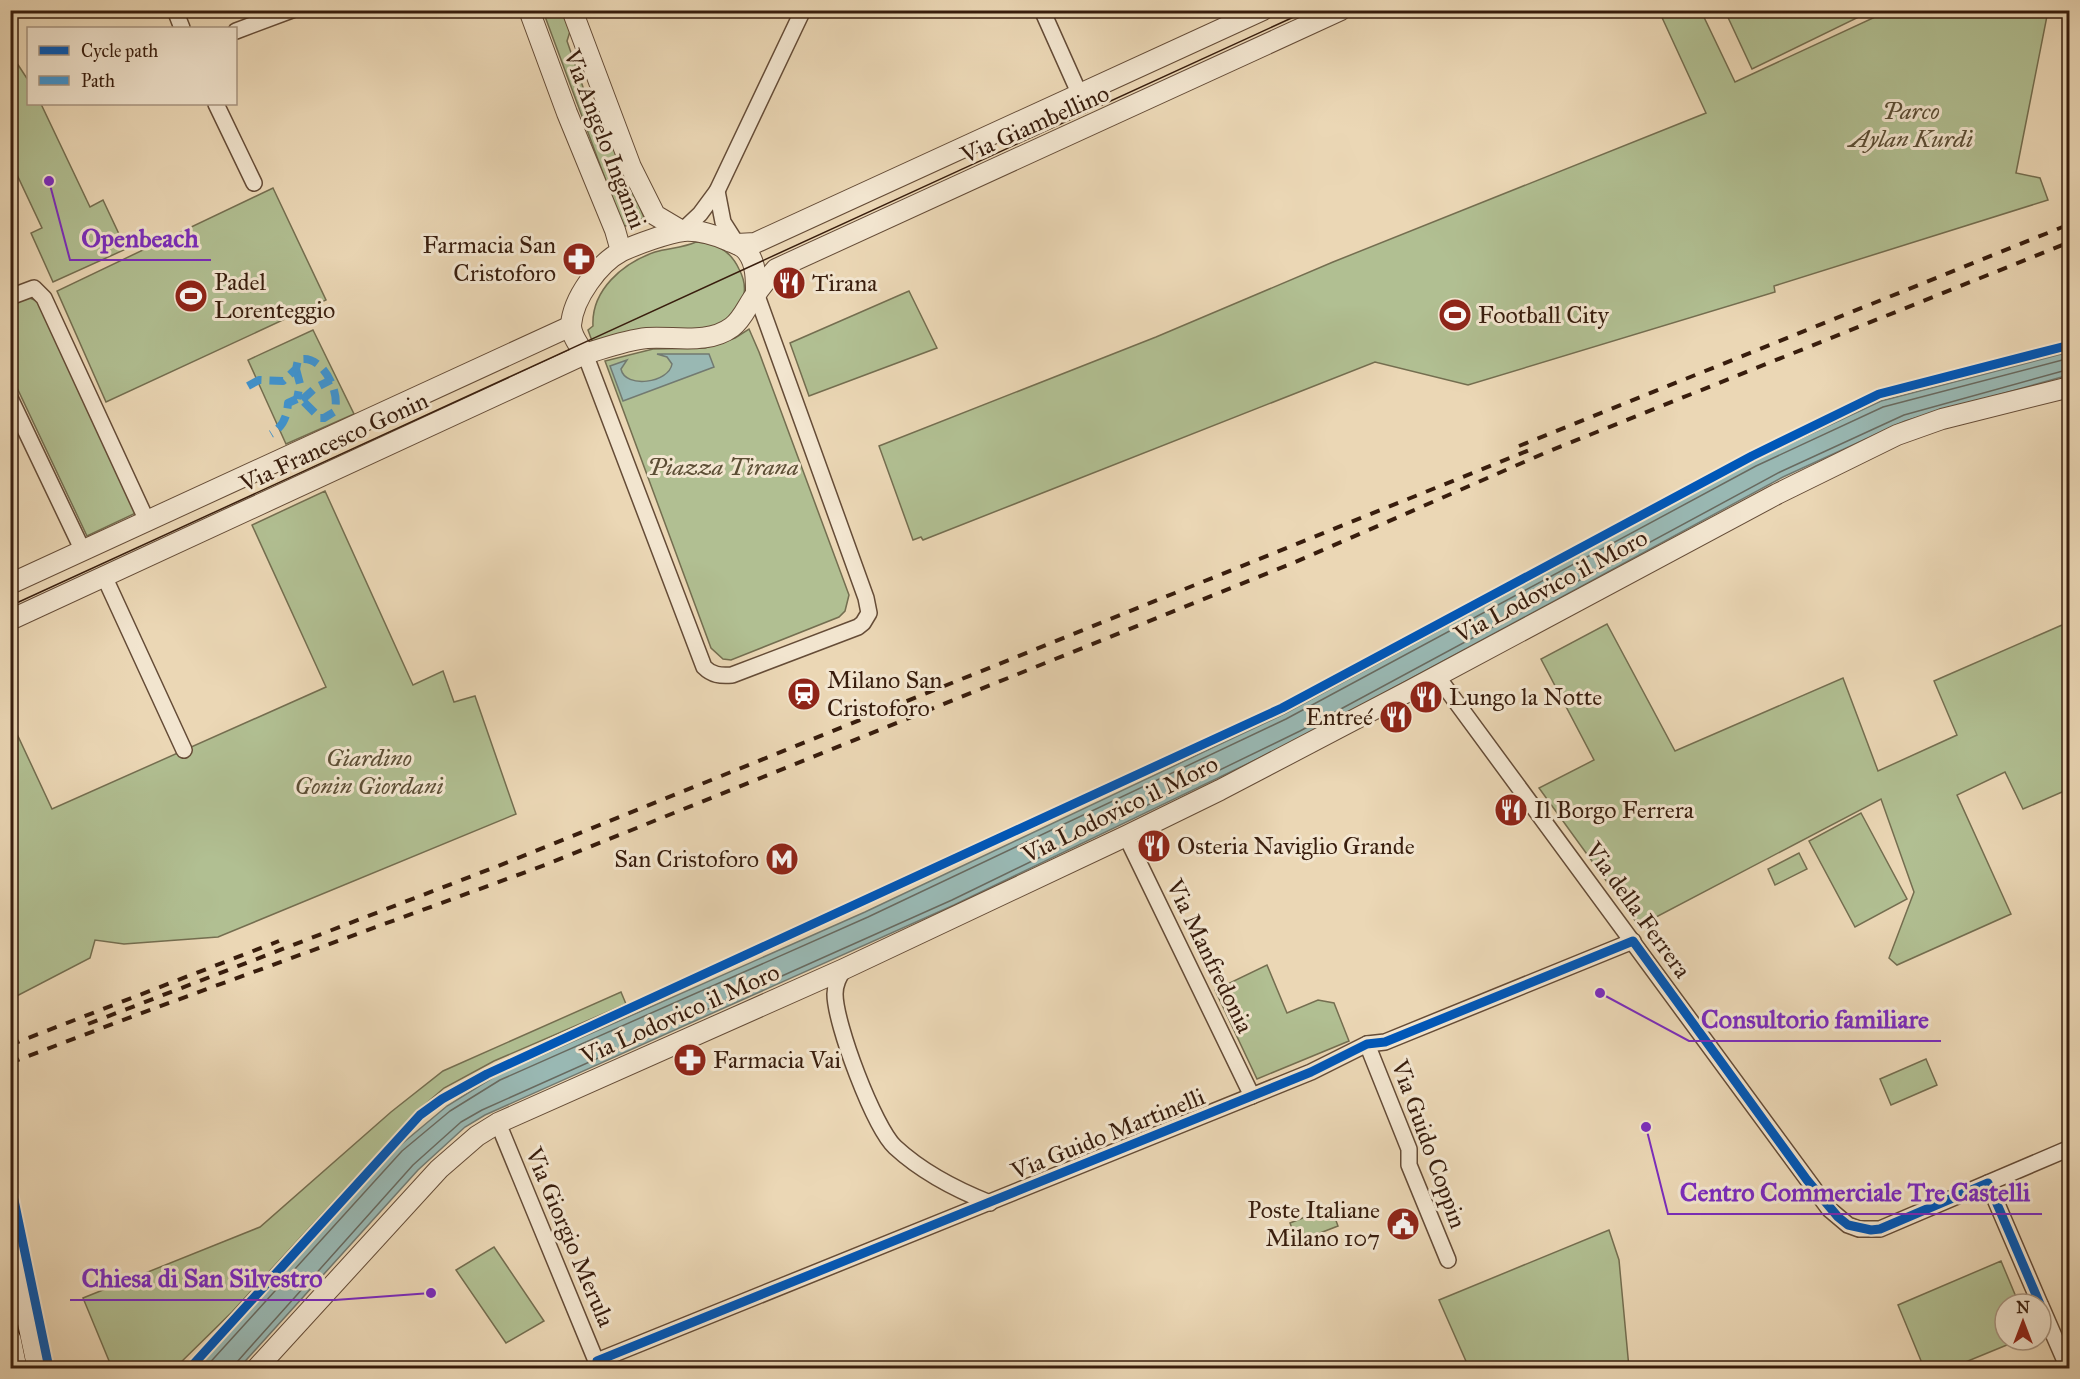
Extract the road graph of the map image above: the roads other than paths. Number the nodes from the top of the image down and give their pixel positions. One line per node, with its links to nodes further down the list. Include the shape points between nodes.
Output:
1 (175, 10): 9 (street)
2 (292, 10): 10 (street)
3 (529, 10): 17 (street, Via Angelo Inganni)
4 (572, 10): 15 (street, Via Angelo Inganni, via 631,167 656,215)
5 (803, 10): 14 (street)
6 (1042, 10): 11 (street)
7 (1263, 10): 11 (street, Via Giambellino)
8 (1341, 10): 18 (street, Via Giambellino, via 776,269)
9 (182, 27)
10 (237, 31)
11 (1080, 95): 16 (street, Via Giambellino, via 755,243)
12 (216, 105): 13 (street)
13 (254, 183)
14 (717, 191): 15 (street); 16 (street, via 723,222)
15 (682, 231): 16 (street, via 721,237); 17 (street)
16 (737, 244): 18 (street, via 753,261)
17 (621, 251): 20 (street, via 598,269 588,283)
18 (756, 293): 21 (street, via 738,322 714,336 646,338); 21 (street, via 849,547 869,613 858,627 732,675 718,675 704,667)
19 (10, 297): 24 (street, via 34,288 44,298)
20 (571, 326): 21 (street); 24 (street, Via Francesco Gonin)
21 (585, 354): 26 (street, Via Francesco Gonin)
22 (2070, 387): 29 (street, Via Lodovico il Moro, via 1953,416 1897,435)
23 (10, 398): 25 (street)
24 (147, 521): 25 (street, Via Francesco Gonin)
25 (83, 551): 27 (street, Via Francesco Gonin)
26 (104, 576): 28 (street, Via Francesco Gonin); 30 (street)
27 (10, 584)
28 (10, 620)
29 (1437, 676): 31 (street, Via Lodovico il Moro); 32 (street, Via della Ferrera)
30 (184, 750)
31 (1126, 836): 33 (street, Via Lodovico il Moro); 35 (street, Via Manfredonia)
32 (1633, 941): 34 (street, Via Guido Martinelli, via 1385,1042); 38 (street, Via della Ferrera, via 1829,1209 1848,1225 1880,1229)
33 (832, 978): 36 (street, Via Lodovico il Moro); 39 (street, via 839,1025 880,1128 912,1160 962,1192)
34 (1367, 1044): 35 (street, Via Guido Martinelli); 41 (street, Via Guido Coppin, via 1408,1148 1409,1165)
35 (1252, 1096): 39 (street, Via Guido Martinelli)
36 (498, 1123): 45 (street, Via Giorgio Merula); 48 (street, Via Lodovico il Moro, via 440,1169)
37 (2070, 1149): 38 (street)
38 (1988, 1183): 42 (street)
39 (990, 1203): 45 (street, Via Guido Martinelli)
40 (10, 1235): 47 (main road)
41 (1448, 1260)
42 (2035, 1292)
43 (2053, 1333): 49 (street)
44 (10, 1339): 46 (main road)
45 (598, 1365)
46 (16, 1368)
47 (38, 1368)
48 (257, 1368)
49 (2068, 1368)

